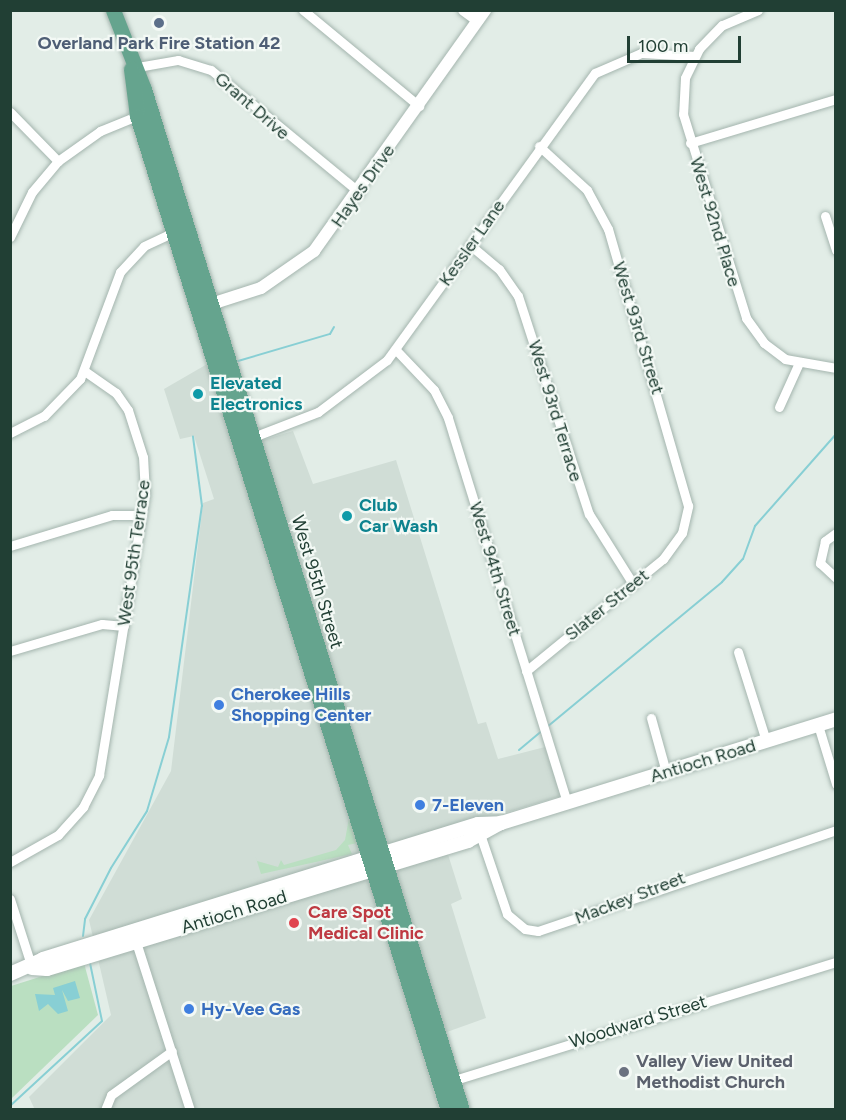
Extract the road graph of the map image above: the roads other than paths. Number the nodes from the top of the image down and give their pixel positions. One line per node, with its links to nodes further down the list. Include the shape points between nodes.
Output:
1 (112, 10): 8 (main road, West 95th Street)
2 (303, 10): 10 (street)
3 (464, 10): 5 (street)
4 (758, 10): 6 (street)
5 (482, 15): 10 (street, Hayes Drive)
6 (730, 15): 7 (street)
7 (695, 56): 13 (street, West 92nd Place, via 682,97); 14 (street, Kessler Lane, via 651,52 606,65 584,84)
8 (131, 68): 12 (main road, West 95th Street); 16 (street, Grant Drive, via 178,60 211,70)
9 (836, 99): 13 (street)
10 (419, 106): 16 (street, Hayes Drive)
11 (10, 112): 15 (street)
12 (143, 113): 15 (street, via 100,131); 18 (main road, West 95th Street)
13 (690, 143): 24 (street, West 92nd Place, via 746,318 764,343)
14 (539, 146): 20 (street, Kessler Lane); 31 (street, West 93rd Street, via 580,183 608,229 686,486)
15 (58, 161): 19 (street, via 32,192)
16 (359, 192): 22 (street, Hayes Drive, via 325,239 295,267 261,288)
17 (825, 216): 21 (street)
18 (179, 230): 22 (main road, West 95th Street); 26 (street, via 144,246 120,272)
19 (10, 237)
20 (470, 245): 23 (street, Kessler Lane); 35 (street, West 93rd Terrace, via 499,269 518,296 589,514)
21 (836, 250)
22 (204, 307): 29 (main road, West 95th Street)
23 (396, 350): 29 (street, Kessler Lane, via 339,400); 39 (street, West 94th Street, via 443,405)
24 (798, 365): 25 (street); 27 (street)
25 (836, 368)
26 (85, 371): 28 (street, via 44,416); 30 (street, West 95th Terrace, via 116,393 133,421 145,470)
27 (779, 407)
28 (10, 433)
29 (245, 440): 51 (main road, West 95th Street)
30 (142, 515): 33 (street, via 112,515); 36 (street, West 95th Terrace)
31 (682, 533): 35 (street, Slater Street, via 663,559)
32 (836, 533): 34 (street, via 825,541 820,563)
33 (10, 546)
34 (836, 578)
35 (633, 584): 39 (street, Slater Street)
36 (124, 626): 37 (street, via 102,624); 50 (street, West 95th Terrace, via 99,775 83,807 44,846)
37 (10, 651)
38 (738, 652): 43 (street)
39 (526, 671): 46 (street, West 94th Street)
40 (651, 718): 44 (street)
41 (836, 719): 42 (main road, Antioch Road)
42 (818, 725): 43 (main road, Antioch Road); 45 (street)
43 (765, 741): 44 (main road, Antioch Road)
44 (666, 772): 46 (main road, Antioch Road)
45 (836, 784)
46 (567, 803): 47 (main road, Antioch Road)
47 (501, 823): 49 (main road, Antioch Road); 51 (main road, Antioch Road, via 478,824)
48 (836, 830): 49 (street, Mackey Street, via 538,931 525,929 507,914)
49 (481, 837): 51 (main road, Antioch Road)
50 (10, 862)
51 (377, 862): 53 (main road, Antioch Road); 55 (main road, Antioch Road, via 43,959); 58 (main road, West 95th Street)
52 (10, 898): 55 (street)
53 (136, 942): 55 (main road, Antioch Road, via 47,969); 57 (street)
54 (836, 962): 58 (street, Woodward Street)
55 (32, 968): 56 (main road, Antioch Road)
56 (10, 974)
57 (172, 1051): 59 (street, via 111,1095); 60 (street)
58 (447, 1083): 61 (main road, West 95th Street); 62 (main road, West 95th Street)
59 (105, 1110)
60 (190, 1110)
61 (448, 1110)
62 (462, 1110)

